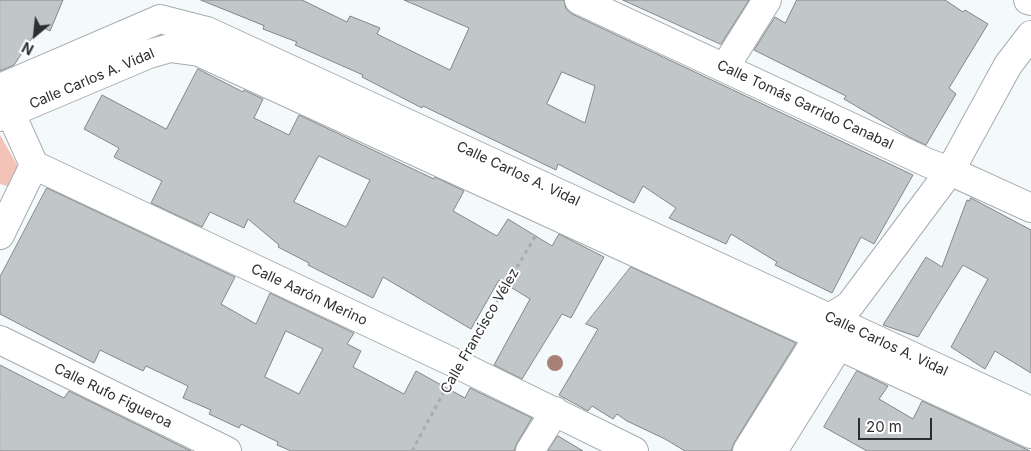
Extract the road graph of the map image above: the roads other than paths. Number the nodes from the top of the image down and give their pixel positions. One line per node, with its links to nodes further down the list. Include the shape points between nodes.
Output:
1 (579, 0): 6 (street, Calle Tomás Garrido Canabal)
2 (766, 0): 6 (street)
3 (156, 10): 5 (street); 7 (street, Calle Carlos A. Vidal); 13 (street, Calle Carlos A. Vidal)
4 (1031, 35): 10 (street, via 1008,65)
5 (170, 48): 8 (street, Calle Carlos A. Vidal); 13 (street, Calle Carlos A. Vidal, via 199,52 549,212)
6 (725, 67): 10 (street, Calle Tomás Garrido Canabal)
7 (0, 88): 8 (street)
8 (5, 115): 9 (street)
9 (34, 165): 12 (street); 15 (street, Calle Aarón Merino)
10 (950, 171): 11 (street, Calle Tomás Garrido Canabal); 13 (street)
11 (1031, 208)
12 (0, 235)
13 (837, 326): 16 (street, Calle Carlos A. Vidal); 17 (street, Calle Carlos A. Vidal); 21 (street); 22 (street)
14 (0, 340): 18 (street, Calle Rufo Figueroa)
15 (555, 411): 19 (street); 20 (street, Calle Aarón Merino)
16 (1031, 411)
17 (1031, 434)
18 (227, 451)
19 (530, 451)
20 (634, 451)
21 (747, 451)
22 (774, 451)

